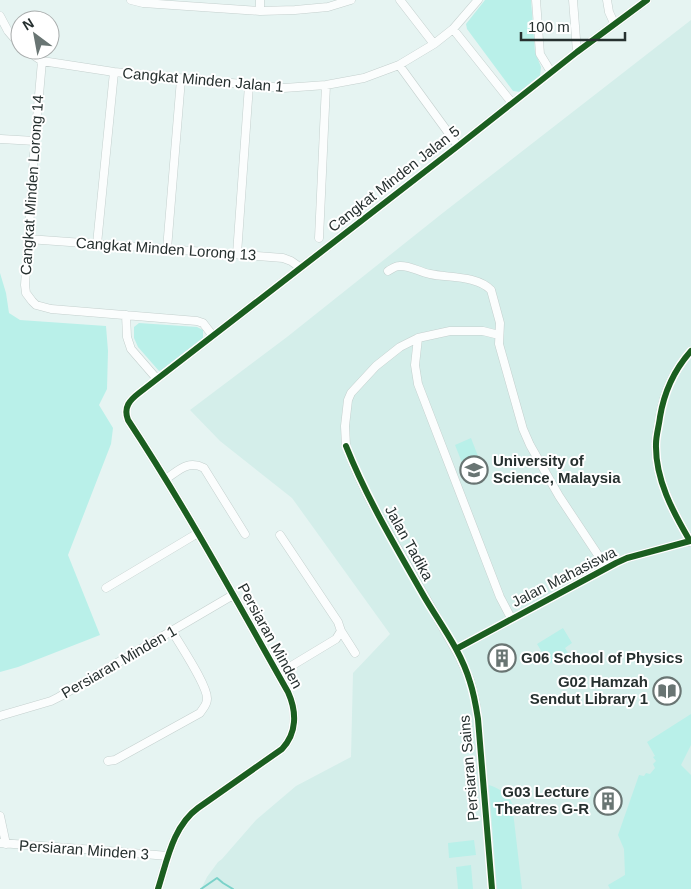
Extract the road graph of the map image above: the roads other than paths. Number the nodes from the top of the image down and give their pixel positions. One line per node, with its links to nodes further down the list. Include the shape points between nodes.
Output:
1 (131, 0): 10 (street)
2 (260, 0): 10 (street)
3 (350, 0): 10 (street, via 328,7)
4 (400, 0): 15 (street)
5 (478, 0): 13 (street, Cangkat Minden Jalan 1)
6 (536, 0): 20 (street, via 539,49)
7 (573, 0): 16 (street)
8 (607, 0): 12 (street)
9 (647, 0): 12 (street, Cangkat Minden Jalan 5)
10 (260, 11)
11 (0, 16): 14 (street)
12 (614, 23): 16 (street, Cangkat Minden Jalan 5)
13 (453, 29): 15 (street, Cangkat Minden Jalan 1); 24 (street)
14 (10, 33)
15 (434, 44): 18 (street, Cangkat Minden Jalan 1)
16 (577, 52): 20 (street, Cangkat Minden Jalan 5)
17 (42, 61): 19 (street, Cangkat Minden Jalan 1); 26 (street, Cangkat Minden Lorong 14)
18 (400, 65): 23 (street, Cangkat Minden Jalan 1, via 364,78); 27 (street)
19 (114, 72): 21 (street, Cangkat Minden Jalan 1); 30 (street)
20 (551, 72): 24 (street, Cangkat Minden Jalan 5)
21 (181, 79): 22 (street, Cangkat Minden Jalan 1); 31 (street)
22 (249, 85): 23 (street, Cangkat Minden Jalan 1, via 284,88); 32 (street)
23 (326, 85): 28 (street)
24 (512, 103): 27 (street, Cangkat Minden Jalan 5)
25 (1, 139): 26 (street)
26 (35, 141): 29 (street, Cangkat Minden Lorong 14)
27 (458, 146): 33 (street, Cangkat Minden Jalan 5)
28 (319, 238)
29 (28, 239): 30 (street, Cangkat Minden Lorong 13); 35 (street, Cangkat Minden Lorong 14, via 25,285 32,302 51,309)
30 (97, 244): 31 (street, Cangkat Minden Lorong 13)
31 (167, 249): 32 (street, Cangkat Minden Lorong 13)
32 (237, 254): 33 (street, Cangkat Minden Lorong 13, via 283,258)
33 (301, 268): 37 (street, Cangkat Minden Jalan 5)
34 (388, 271): 36 (street, via 400,266 414,268 487,286 500,323)
35 (126, 315): 37 (street, Cangkat Minden Lorong 14, via 197,321); 40 (street, via 131,349)
36 (499, 335): 38 (street, Jalan Tadika, via 468,330); 46 (street, via 522,429 559,496)
37 (213, 336): 40 (street, Cangkat Minden Jalan 5)
38 (418, 338): 49 (street, via 415,365 418,384); 52 (street, Jalan Tadika, via 387,356 351,393 345,426 346,446 370,500)
39 (691, 352): 45 (street, via 666,390 656,456 675,514)
40 (157, 379): 41 (street, Persiaran Minden, via 130,401 126,414)
41 (166, 479): 42 (street, Persiaran Minden); 43 (street, via 188,465 204,468)
42 (198, 533): 47 (street); 48 (street, Persiaran Minden)
43 (245, 534)
44 (280, 535): 51 (street)
45 (691, 542): 46 (street, Jalan Mahasiswa)
46 (606, 567): 49 (street, Jalan Mahasiswa)
47 (106, 588)
48 (232, 595): 50 (street, Persiaran Minden 1); 54 (street, Persiaran Minden)
49 (511, 618): 52 (street, Jalan Mahasiswa)
50 (172, 631): 55 (street, Persiaran Minden 1, via 51,702); 56 (street, via 206,690 207,702 192,717)
51 (341, 631): 53 (street); 54 (street, via 336,639)
52 (456, 648): 61 (street, Persiaran Sains, via 475,700)
53 (355, 653)
54 (278, 674): 59 (street, Persiaran Minden, via 291,699 294,715 293,730 287,744 193,811 179,830)
55 (0, 716)
56 (108, 761)
57 (0, 816): 58 (street)
58 (3, 844): 59 (street, Persiaran Minden 3)
59 (168, 856): 60 (street, Persiaran Minden)
60 (158, 889)
61 (492, 889)

